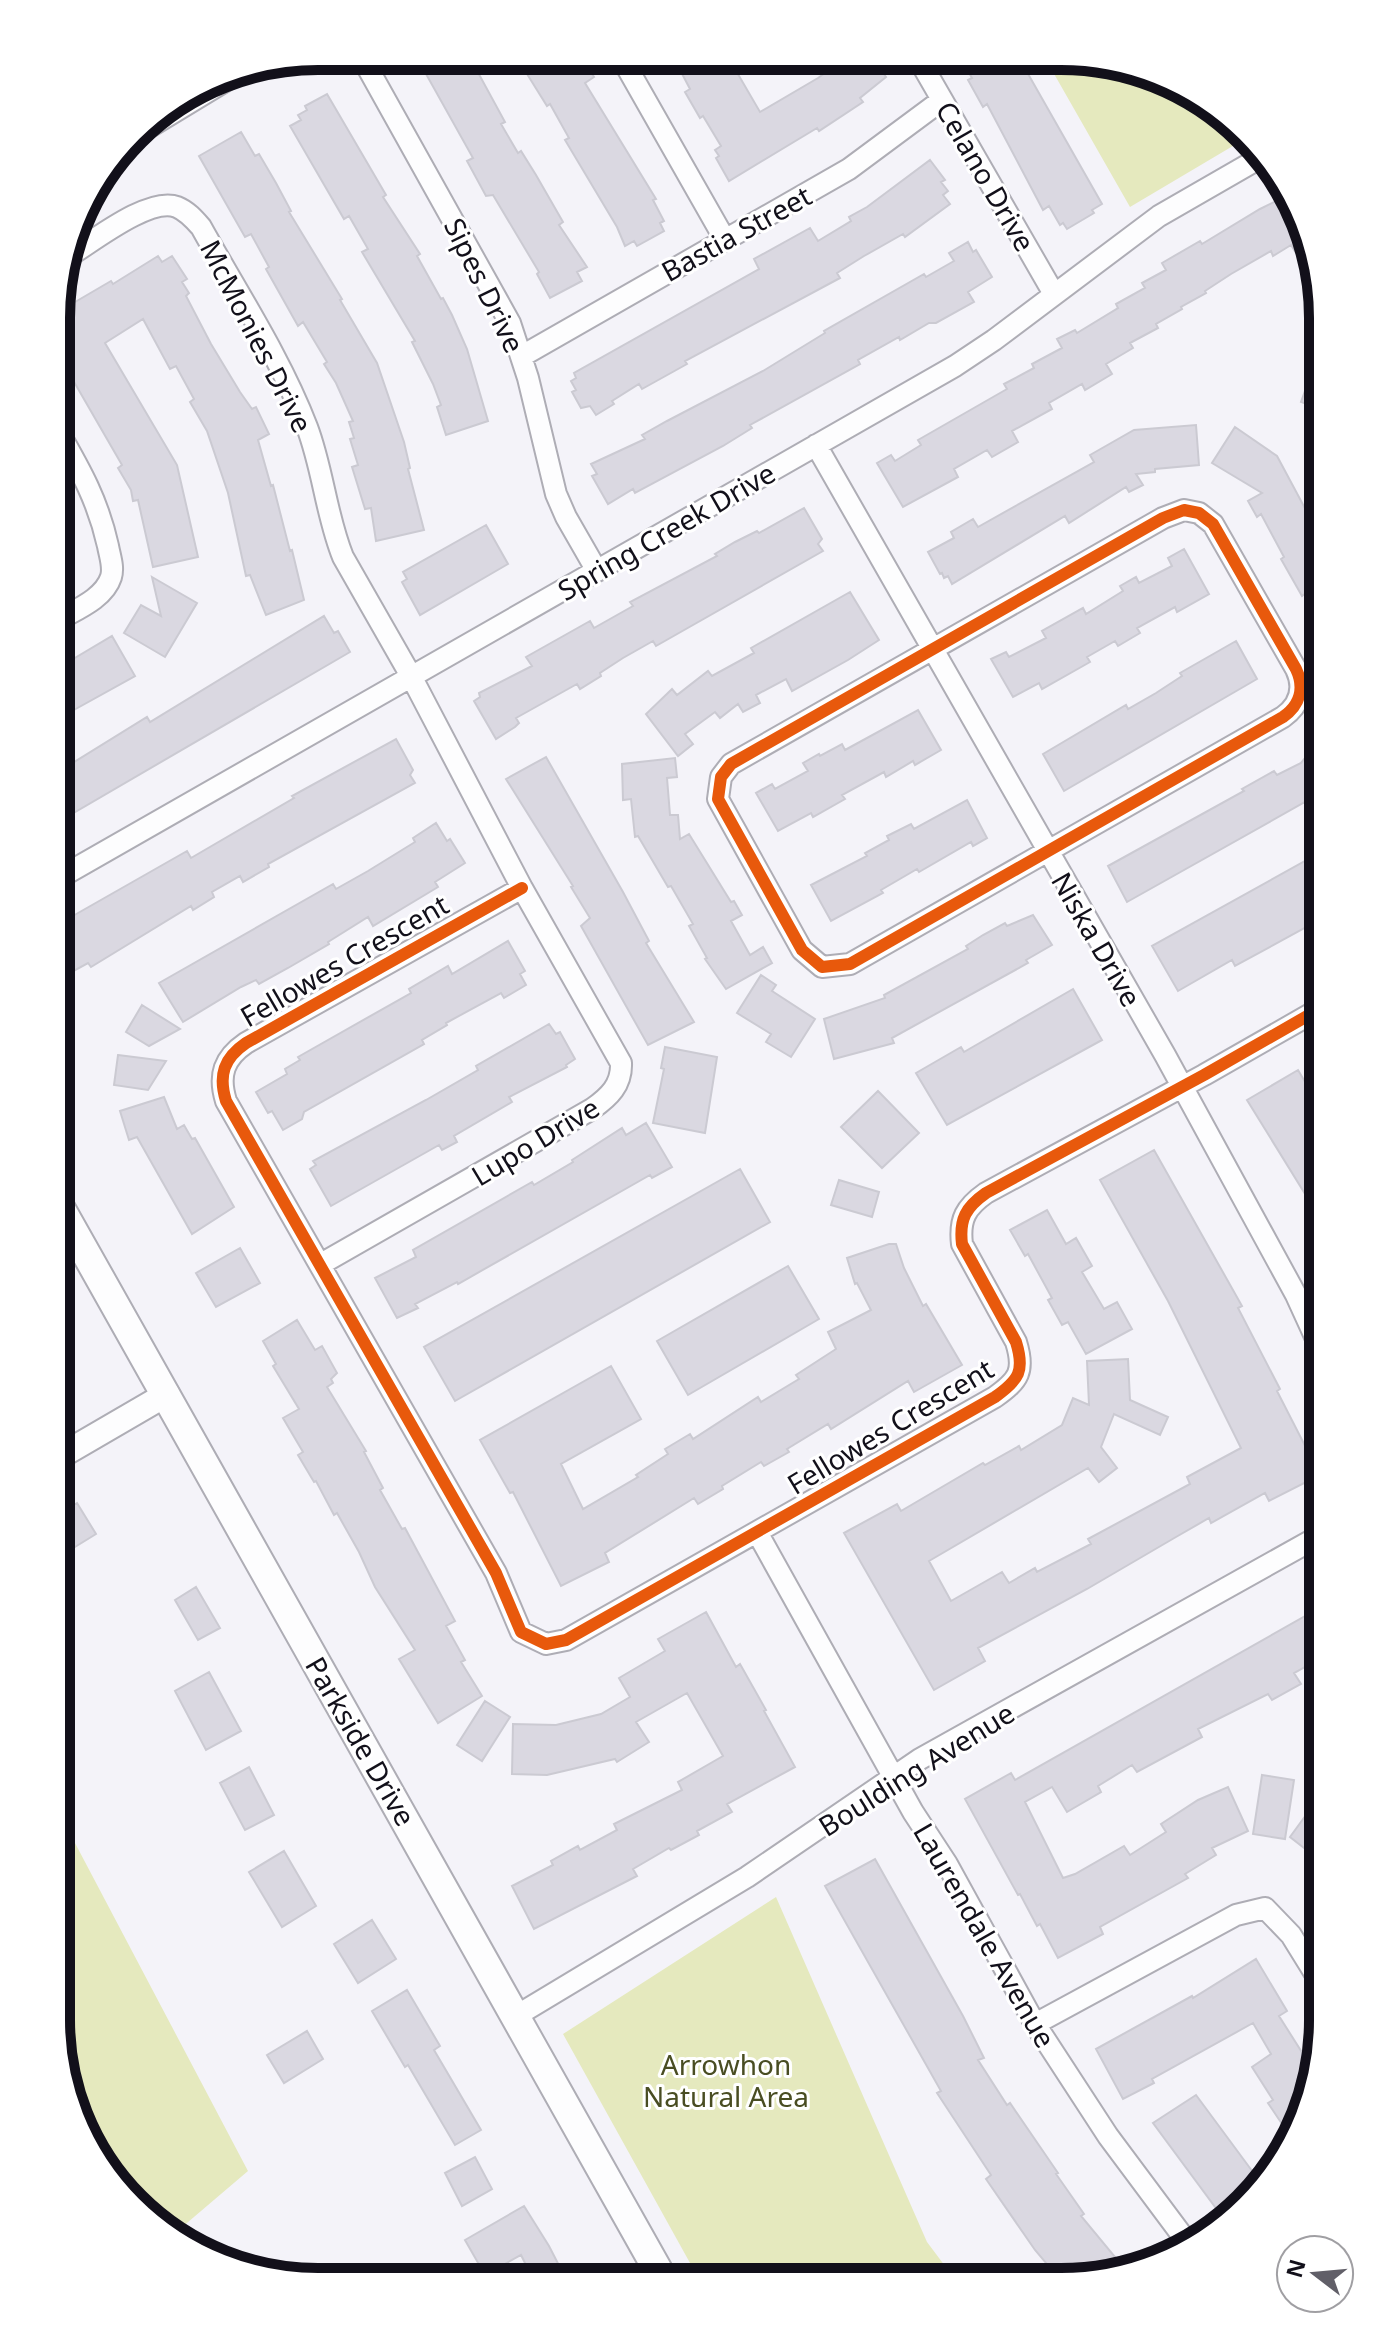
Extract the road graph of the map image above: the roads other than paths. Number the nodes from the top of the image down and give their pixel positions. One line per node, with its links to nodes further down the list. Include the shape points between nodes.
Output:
1 (925, 70): 4 (street, Celano Drive)
2 (369, 71): 9 (street, Sipes Drive, via 484,274)
3 (629, 71): 6 (street)
4 (942, 100): 6 (street, Bastia Street, via 849,169); 8 (street, Celano Drive)
5 (1253, 162): 8 (street, Spring Creek Drive, via 1159,216)
6 (724, 238): 9 (street, Bastia Street)
7 (80, 249): 15 (street, McMonies Drive, via 148,207 175,206 201,227 294,396 319,462 339,547)
8 (1054, 294): 10 (street, Spring Creek Drive, via 975,354)
9 (522, 356): 12 (street, Sipes Drive, via 556,494)
10 (816, 445): 12 (street, Spring Creek Drive); 14 (street, Niska Drive)
11 (70, 453): 13 (street, via 97,502 112,564 103,591)
12 (597, 571): 15 (street, Spring Creek Drive)
13 (70, 613)
14 (933, 649): 16 (street, Niska Drive); 16 (street, via 731,764 721,777 718,799 802,950 822,967 850,964); 16 (street, via 1184,510 1213,524 1284,647 1301,685 1288,714)
15 (411, 676): 17 (street, Spring Creek Drive); 18 (street, Lupo Drive)
16 (1047, 851): 20 (street, Niska Drive)
17 (70, 872)
18 (522, 888): 22 (street, Lupo Drive, via 618,1055 622,1075 616,1089 592,1109); 22 (street, Fellowes Crescent, via 246,1043 224,1065 226,1101)
19 (1309, 1015): 20 (street, Fellowes Crescent)
20 (1181, 1087): 23 (street, Niska Drive); 26 (street, Fellowes Crescent, via 986,1193 963,1215 962,1244 1021,1356 1013,1384)
21 (70, 1225): 24 (main road, Parkside Drive)
22 (321, 1264): 26 (street, Fellowes Crescent, via 496,1573 521,1632 546,1644 566,1640)
23 (1308, 1322)
24 (167, 1394): 25 (street); 30 (main road, Parkside Drive)
25 (70, 1450)
26 (757, 1532): 28 (street, Laurendale Avenue)
27 (1308, 1542): 28 (street, Boulding Avenue)
28 (894, 1777): 30 (street, Boulding Avenue, via 747,1877); 31 (street, Laurendale Avenue)
29 (1308, 1962): 31 (street, via 1265,1908 1236,1915)
30 (516, 2016): 33 (main road, Parkside Drive)
31 (1035, 2024): 32 (street, Laurendale Avenue, via 1108,2136)
32 (1183, 2236)
33 (657, 2268)

